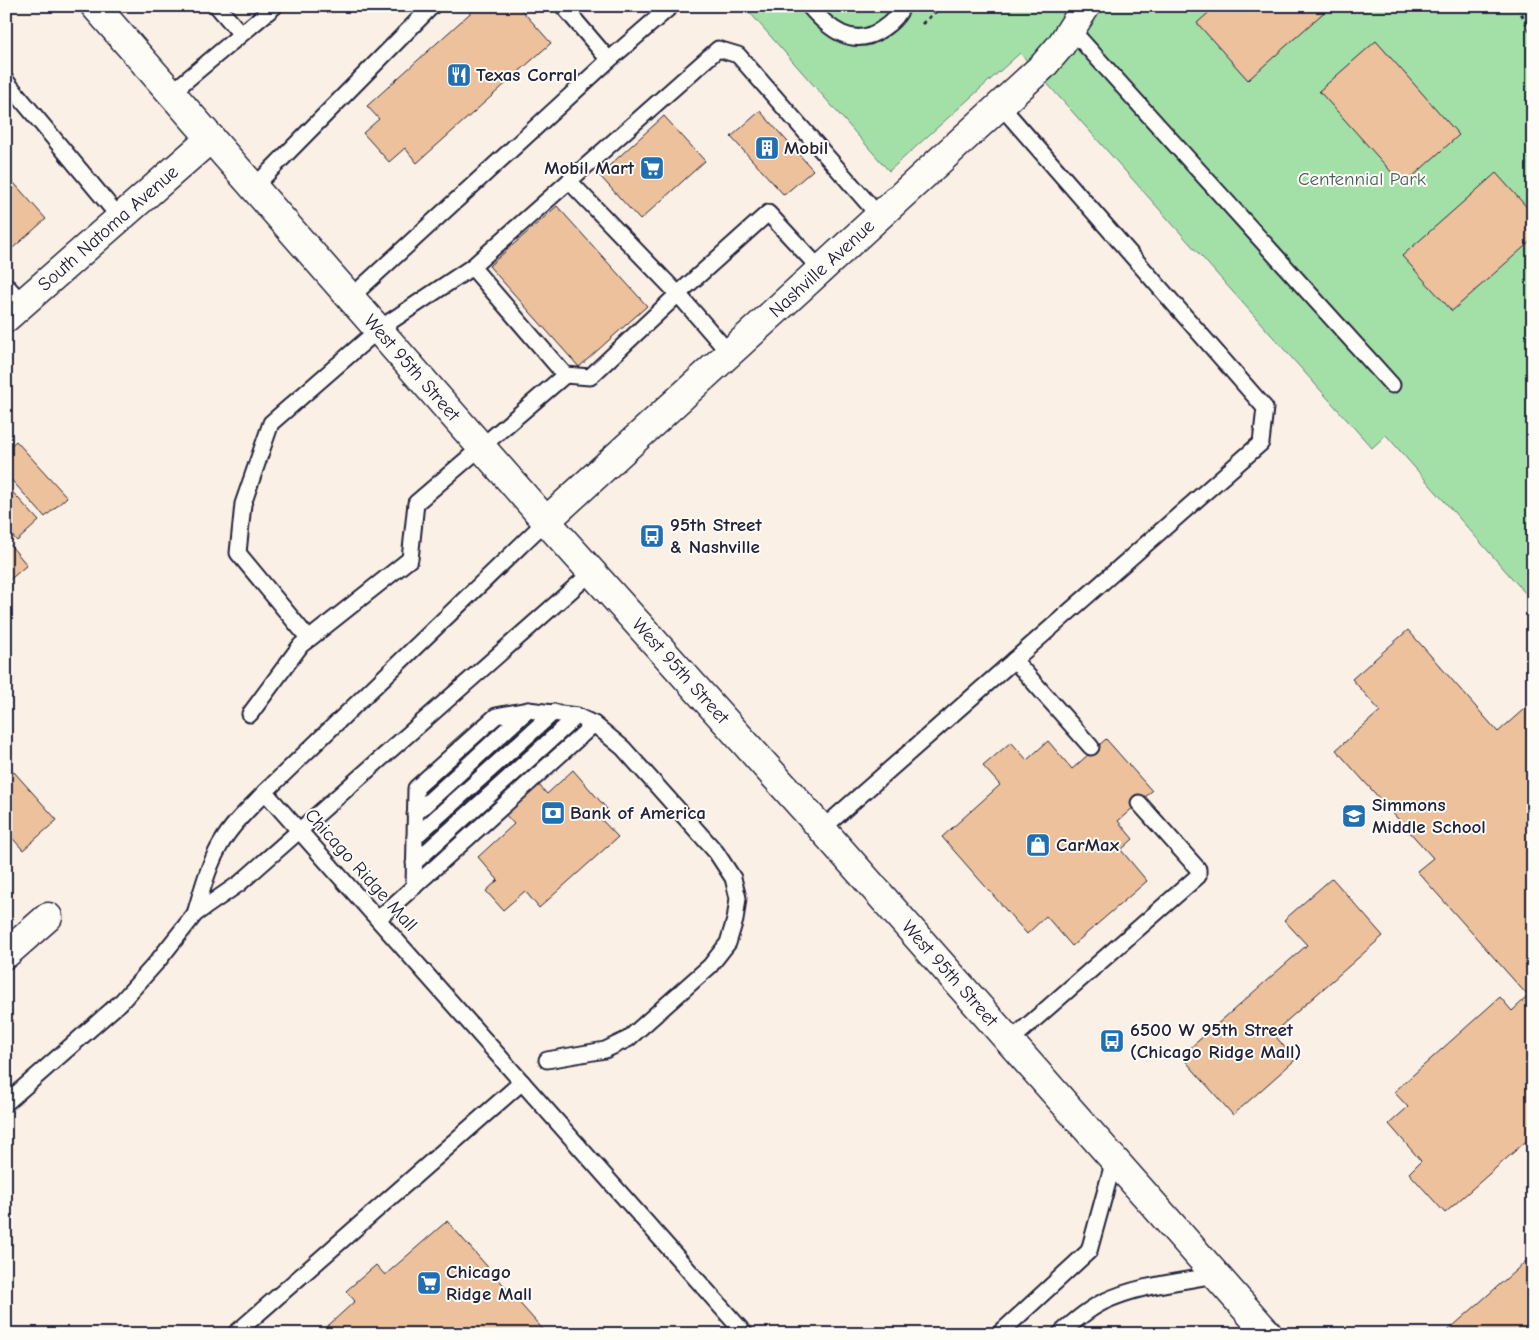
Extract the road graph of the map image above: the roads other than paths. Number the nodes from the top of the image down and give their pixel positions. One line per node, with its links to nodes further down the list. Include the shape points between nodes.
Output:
1 (95, 6): 14 (main road, West 95th Street)
2 (217, 6): 11 (lane)
3 (275, 6): 11 (lane)
4 (432, 6): 18 (lane)
5 (563, 6): 12 (lane)
6 (671, 6): 12 (lane)
7 (809, 6): 8 (lane, via 822,21 841,34 857,38 873,36 900,13)
8 (902, 6)
9 (1086, 6): 10 (main road, Nashville Avenue)
10 (1071, 29): 15 (main road, Nashville Avenue, via 1043,66); 29 (lane)
11 (241, 34): 14 (lane)
12 (609, 60): 24 (lane)
13 (6, 81): 20 (lane)
14 (171, 93): 16 (main road, West 95th Street)
15 (1001, 106): 19 (main road, Nashville Avenue); 34 (lane, via 1265,408 1261,443)
16 (211, 138): 18 (main road, West 95th Street); 20 (main road, South Natoma Avenue)
17 (569, 180): 19 (lane, via 718,50 738,55); 21 (lane); 23 (lane)
18 (254, 187): 24 (main road, West 95th Street)
19 (879, 216): 22 (main road, Nashville Avenue)
20 (120, 218): 25 (main road, South Natoma Avenue)
21 (472, 267): 26 (lane); 28 (lane)
22 (821, 270): 23 (lane, via 768,213); 27 (main road, Nashville Avenue)
23 (678, 294): 27 (lane); 28 (lane, via 590,377)
24 (351, 297): 26 (main road, West 95th Street)
25 (12, 302)
26 (379, 329): 30 (main road, West 95th Street); 33 (lane, via 271,423 243,504 238,553)
27 (729, 353): 31 (main road, Nashville Avenue)
28 (565, 375): 30 (lane)
29 (1392, 385)
30 (481, 446): 31 (main road, West 95th Street); 33 (lane, via 416,503 410,559)
31 (546, 521): 32 (main road, West 95th Street); 40 (lane)
32 (592, 572): 42 (main road, West 95th Street); 43 (lane)
33 (309, 639): 36 (lane, via 301,645)
34 (1014, 660): 39 (lane); 42 (lane)
35 (554, 712): 37 (lane); 44 (lane); 44 (lane, via 528,710 496,716 416,788)
36 (250, 714)
37 (577, 716): 38 (lane); 45 (lane)
38 (594, 724): 46 (lane); 52 (lane, via 623,748 716,852 733,878 738,898 735,920 728,943 710,966 628,1039 605,1050)
39 (1091, 747)
40 (265, 792): 43 (lane, Chicago Ridge Mall); 47 (lane, via 222,842)
41 (1139, 802): 51 (lane, via 1198,869 1198,876)
42 (822, 829): 51 (main road, West 95th Street)
43 (299, 830): 47 (lane, via 240,883); 49 (lane, Chicago Ridge Mall)
44 (415, 837): 45 (lane)
45 (414, 863): 46 (lane)
46 (414, 887): 49 (lane)
47 (195, 914): 54 (lane, via 120,1002)
48 (48, 917): 50 (main road)
49 (378, 919): 53 (lane, Chicago Ridge Mall)
50 (6, 954)
51 (1010, 1042): 55 (main road, West 95th Street)
52 (547, 1060)
53 (522, 1082): 57 (lane); 58 (lane, Chicago Ridge Mall)
54 (6, 1103)
55 (1114, 1160): 56 (main road, West 95th Street); 59 (lane, via 1089,1251)
56 (1216, 1276): 60 (lane, via 1129,1292 1088,1311); 61 (main road, West 95th Street)
57 (235, 1334)
58 (745, 1334)
59 (999, 1334)
60 (1060, 1334)
61 (1268, 1334)

